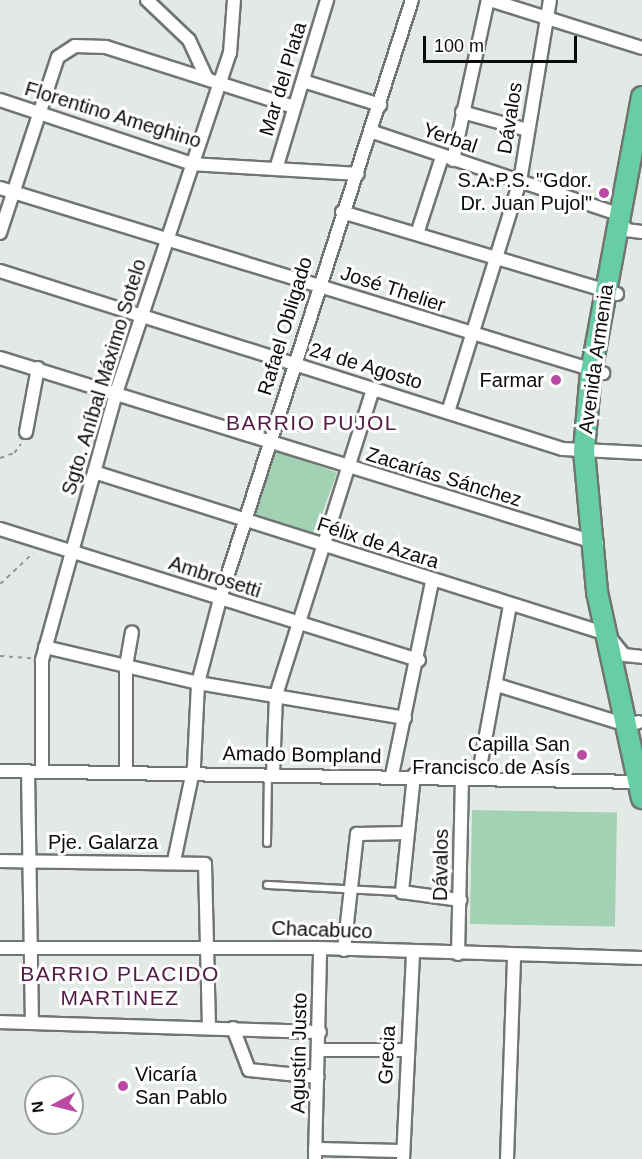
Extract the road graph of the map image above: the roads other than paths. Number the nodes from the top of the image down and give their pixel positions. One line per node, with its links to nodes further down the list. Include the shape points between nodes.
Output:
1 (234, 0): 11 (street, Sgto. Aníbal Máximo Sotelo, via 230,53)
2 (327, 0): 10 (street, Mar del Plata)
3 (412, 0): 14 (street, Rafael Obligado)
4 (489, 0): 7 (street); 16 (street)
5 (550, 0): 7 (street, Dávalos)
6 (148, 1): 9 (street, via 189,40)
7 (546, 21): 8 (street); 18 (street, Dávalos)
8 (642, 48)
9 (207, 78): 11 (street); 17 (street, via 106,46 75,46 58,57)
10 (303, 81): 14 (street); 15 (street, Mar del Plata)
11 (219, 85): 15 (street); 22 (street, Sgto. Aníbal Máximo Sotelo)
12 (642, 96): 29 (main road, Avenida Armenia)
13 (0, 100): 17 (street, Florentino Ameghino)
14 (380, 105): 19 (street, Rafael Obligado)
15 (294, 107): 23 (street, Mar del Plata)
16 (462, 112): 18 (street); 21 (street)
17 (41, 114): 22 (street, Florentino Ameghino); 27 (street)
18 (528, 130): 25 (street, Dávalos)
19 (373, 132): 21 (street, Yerbal); 24 (street, Rafael Obligado)
20 (642, 152): 29 (main road, Avenida Armenia)
21 (447, 159): 25 (street, Yerbal); 31 (street)
22 (192, 164): 23 (street, Florentino Ameghino); 32 (street, Sgto. Aníbal Máximo Sotelo)
23 (276, 169): 24 (street, Florentino Ameghino)
24 (358, 174): 28 (street, Rafael Obligado)
25 (520, 181): 29 (street, Yerbal); 33 (street, Dávalos)
26 (0, 188): 27 (street, José Thelier)
27 (14, 192): 30 (street); 32 (street, José Thelier)
28 (342, 212): 31 (street); 35 (street, Rafael Obligado)
29 (629, 225): 36 (main road, Avenida Armenia)
30 (0, 233)
31 (417, 234): 33 (street)
32 (168, 238): 35 (street, José Thelier); 37 (street, Sgto. Aníbal Máximo Sotelo)
33 (497, 259): 36 (street); 38 (street, Dávalos)
34 (0, 271): 37 (street, 24 de Agosto)
35 (319, 285): 38 (street, José Thelier); 40 (street, Rafael Obligado)
36 (611, 292): 42 (main road, Avenida Armenia)
37 (141, 316): 40 (street, 24 de Agosto); 44 (street, Sgto. Aníbal Máximo Sotelo)
38 (472, 335): 42 (street, José Thelier); 45 (street, Dávalos)
39 (0, 358): 41 (street, Zacarías Sánchez)
40 (294, 364): 43 (street, 24 de Agosto); 47 (street, Rafael Obligado)
41 (38, 368): 44 (street, Zacarías Sánchez); 46 (street)
42 (597, 372): 48 (main road, Avenida Armenia)
43 (373, 389): 45 (street, 24 de Agosto); 50 (street)
44 (116, 393): 47 (street, Zacarías Sánchez); 51 (street, Sgto. Aníbal Máximo Sotelo)
45 (448, 412): 48 (street, 24 de Agosto)
46 (26, 432)
47 (269, 442): 50 (street, Zacarías Sánchez); 52 (street, Rafael Obligado)
48 (590, 451): 49 (street, 24 de Agosto); 54 (main road, Avenida Armenia)
49 (642, 453)
50 (347, 466): 54 (street, Zacarías Sánchez); 55 (street)
51 (94, 472): 52 (street, Félix de Azara); 56 (street, Sgto. Aníbal Máximo Sotelo)
52 (246, 522): 55 (street, Félix de Azara); 58 (street, Rafael Obligado)
53 (0, 529): 56 (street, Ambrosetti)
54 (595, 543): 62 (main road, Avenida Armenia); 64 (main road, Avenida Armenia)
55 (323, 545): 57 (street, Félix de Azara); 60 (street)
56 (69, 551): 58 (street, Ambrosetti); 63 (street, Sgto. Aníbal Máximo Sotelo)
57 (432, 582): 59 (street, Félix de Azara); 65 (street)
58 (220, 599): 60 (street, Ambrosetti); 67 (street, Rafael Obligado)
59 (510, 606): 62 (street, Félix de Azara); 68 (street)
60 (297, 623): 65 (street, Ambrosetti); 69 (street)
61 (132, 633): 66 (street)
62 (607, 634): 64 (street); 71 (main road, Avenida Armenia)
63 (44, 653): 66 (street); 74 (street, Sgto. Aníbal Máximo Sotelo)
64 (633, 656): 71 (main road, Avenida Armenia)
65 (419, 660): 70 (street)
66 (126, 666): 67 (street); 75 (street)
67 (198, 683): 69 (street); 76 (street, Rafael Obligado)
68 (497, 685): 71 (street); 81 (street)
69 (276, 695): 70 (street); 77 (street)
70 (405, 718): 78 (street)
71 (636, 728): 82 (main road, Avenida Armenia)
72 (0, 771): 73 (street, Amado Bompland)
73 (28, 771): 74 (street, Amado Bompland); 87 (street)
74 (42, 771): 75 (street, Amado Bompland)
75 (126, 772): 76 (street, Amado Bompland)
76 (189, 772): 77 (street, Amado Bompland); 86 (street, Rafael Obligado)
77 (271, 774): 78 (street, Amado Bompland); 84 (lane)
78 (392, 775): 79 (street, Amado Bompland)
79 (414, 776): 80 (street, Amado Bompland); 83 (street)
80 (462, 777): 81 (street, Amado Bompland); 91 (street, Dávalos)
81 (478, 778): 82 (street, Amado Bompland)
82 (641, 788)
83 (407, 833): 89 (street, via 357,834); 90 (street)
84 (267, 843)
85 (0, 861): 87 (street, Pje. Galarza)
86 (174, 861): 87 (street, Pje. Galarza); 92 (street, Pje. Galarza, via 205,864)
87 (31, 862): 94 (street)
88 (267, 885): 89 (lane)
89 (350, 887): 90 (lane); 96 (street)
90 (402, 891): 91 (street)
91 (460, 900): 98 (street, Dávalos)
92 (208, 947): 94 (street, Chacabuco); 95 (street, Chacabuco); 103 (street)
93 (0, 948): 94 (street, Chacabuco)
94 (33, 948): 102 (street)
95 (320, 948): 96 (street, Chacabuco); 105 (street, Agustín Justo)
96 (344, 950): 97 (street, Chacabuco)
97 (413, 952): 98 (street, Chacabuco); 107 (street, Grecia)
98 (458, 954): 99 (street, Chacabuco)
99 (514, 956): 100 (street, Chacabuco); 111 (street)
100 (642, 958)
101 (0, 1022): 102 (street)
102 (32, 1022): 103 (street)
103 (209, 1026): 104 (street)
104 (233, 1028): 105 (street); 108 (street, via 249,1070)
105 (320, 1032): 106 (street, Agustín Justo)
106 (318, 1050): 107 (street); 108 (street, Agustín Justo)
107 (406, 1050): 110 (street, Grecia)
108 (318, 1077): 109 (street, Agustín Justo)
109 (315, 1154): 110 (street)
110 (403, 1155)
111 (507, 1159)

